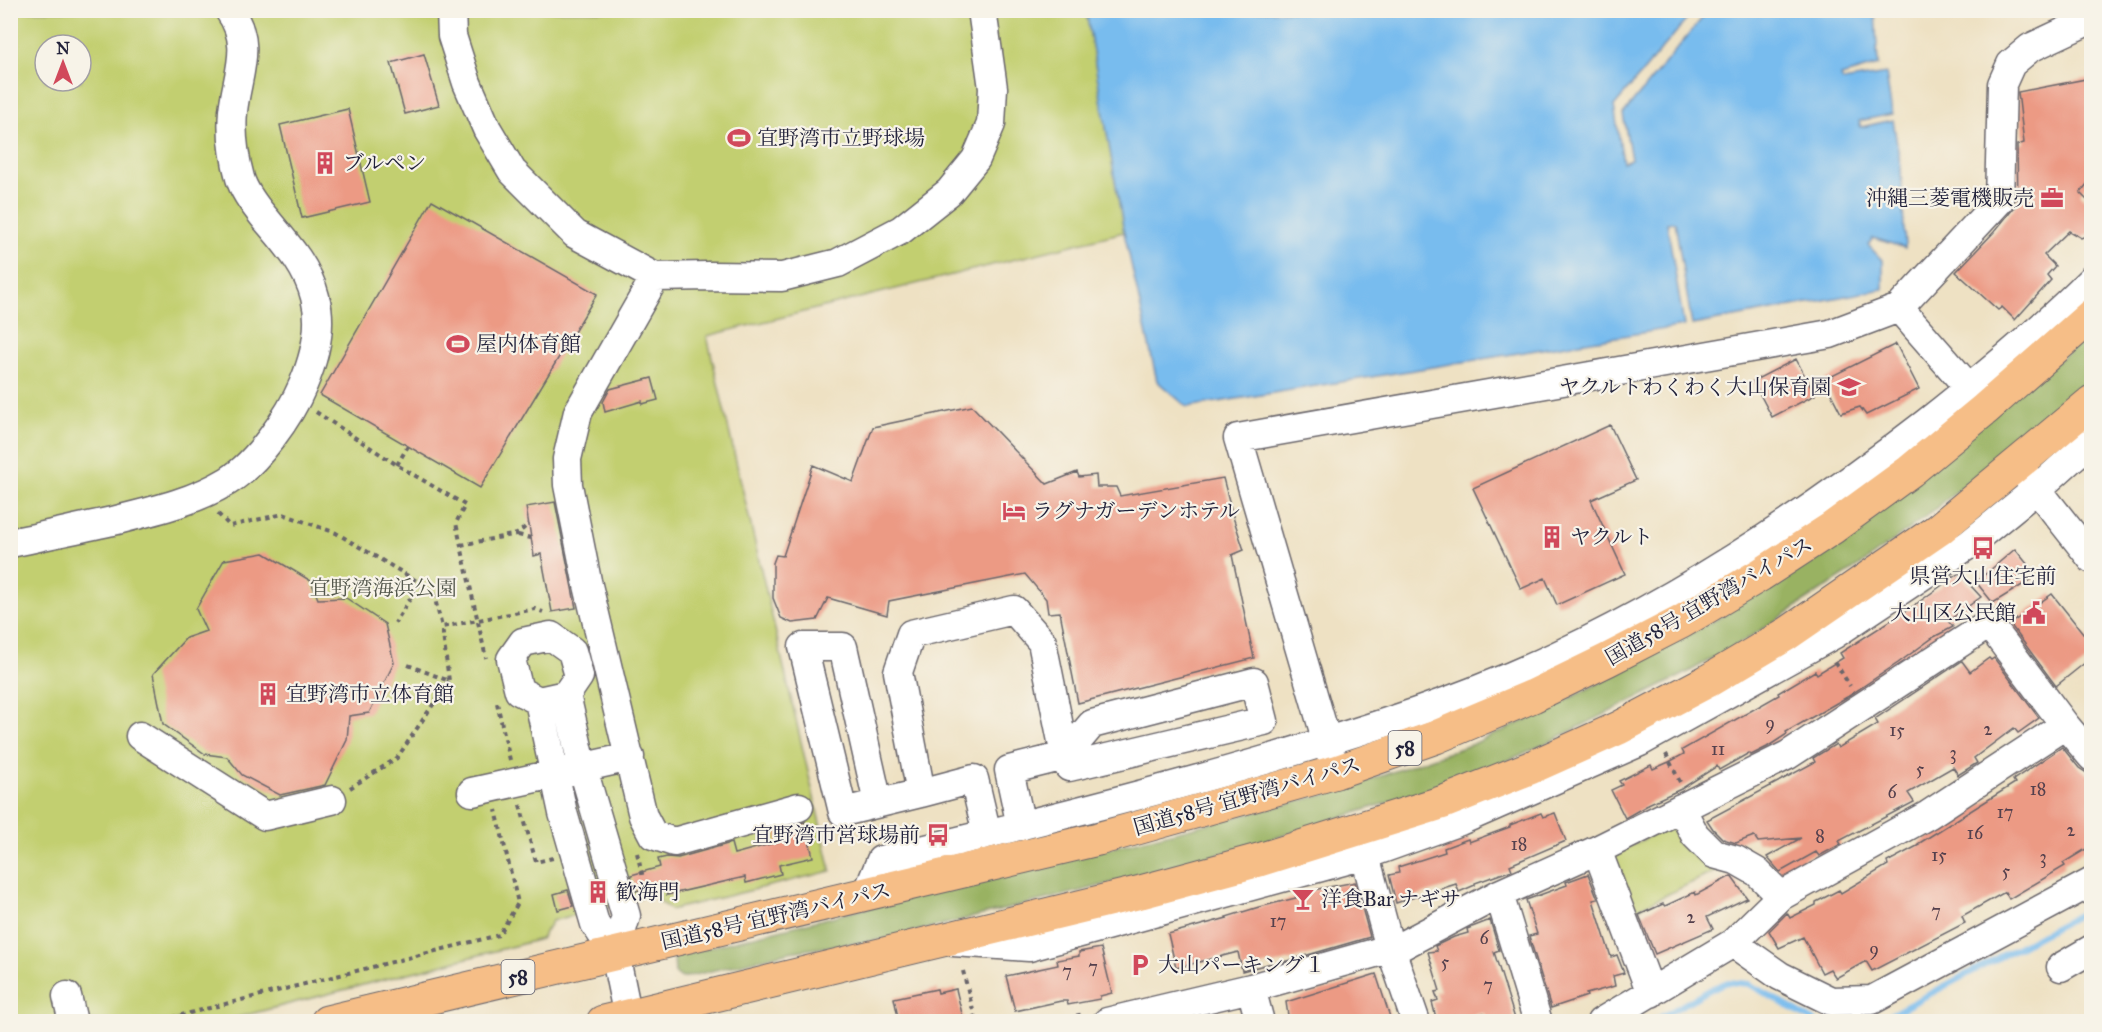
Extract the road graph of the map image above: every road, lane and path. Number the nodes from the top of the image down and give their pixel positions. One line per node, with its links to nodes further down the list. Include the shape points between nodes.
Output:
1 (229, 10): 10 (street, via 239,24 243,42 232,137 241,181 296,256 315,298 318,342)
2 (451, 10): 5 (street, via 452,36 467,83 512,171 575,234)
3 (982, 10): 5 (street, via 993,88 991,124 975,159 949,192 901,230 838,263 782,277)
4 (2091, 19): 7 (street, via 2030,48 2011,64 2002,84 1999,201)
5 (654, 277): 27 (street, via 578,412 567,459 568,485)
6 (2091, 279): 9 (street)
7 (1899, 308): 9 (street); 38 (street, via 1830,334 1238,438)
8 (2091, 315): 45 (highway, 国道58号 宜野湾バイパス / 58, via 1910,471 1761,575 1681,622 1533,696 1436,737)
9 (1969, 388): 38 (street, via 1815,506 1677,594 1556,656 1473,691)
10 (297, 399): 14 (path); 16 (street, via 254,458 231,479)
11 (2091, 402): 15 (highway)
12 (2091, 440): 15 (street)
13 (408, 446): 14 (path)
14 (397, 465): 21 (path, via 465,505 456,523)
15 (2027, 477): 22 (street); 57 (highway, via 1938,530 1787,634 1708,681 1619,728 1444,802)
16 (200, 496): 20 (street, via 155,511); 23 (path, via 230,526 283,514 336,533)
17 (529, 524): 18 (path)
18 (517, 534): 19 (path); 21 (path)
19 (531, 538)
20 (10, 543)
21 (461, 544): 24 (path)
22 (2091, 559)
23 (420, 583): 25 (path); 26 (path, via 433,591)
24 (478, 621): 26 (path); 31 (path)
25 (395, 623)
26 (442, 627): 32 (path)
27 (606, 657): 29 (street); 42 (street)
28 (1834, 661): 33 (path)
29 (576, 663): 35 (street, via 579,676); 35 (street, via 572,651 551,636 523,642 511,659 519,691)
30 (408, 665): 32 (path)
31 (488, 665)
32 (449, 681): 51 (path, via 397,758)
33 (1853, 691)
34 (496, 698): 48 (path)
35 (553, 698): 43 (street); 46 (street)
36 (2065, 725): 41 (street); 53 (street, via 1989,624 1788,755); 63 (street, via 1928,815)
37 (141, 736): 51 (street, via 265,816)
38 (1327, 742): 45 (street); 55 (street)
39 (1661, 746): 53 (path)
40 (1065, 756): 40 (street, via 1069,767 1264,721 1254,682 1092,724); 44 (street); 50 (street, via 1041,642 1014,610 911,634 898,672)
41 (2091, 756)
42 (630, 757): 43 (street); 54 (street, via 643,816 653,835 674,842)
43 (583, 769): 46 (street); 67 (street, via 626,916)
44 (1009, 770): 47 (street); 55 (street)
45 (1336, 772): 61 (highway, 国道58号 宜野湾バイパス / 58, via 1098,839)
46 (555, 774): 48 (street); 67 (street, via 595,924)
47 (974, 780): 50 (street); 56 (street)
48 (517, 791): 49 (street); 59 (path, via 536,862); 74 (path, via 495,806 518,903 499,935)
49 (472, 792)
50 (921, 793): 52 (street)
51 (332, 800)
52 (878, 803): 52 (street, via 843,812 803,646 843,647)
53 (1686, 806): 58 (street); 63 (street, via 1695,835 1714,854 1757,872)
54 (799, 807)
55 (1021, 826): 56 (street)
56 (987, 834): 61 (street, via 881,860)
57 (1361, 843): 65 (street); 72 (highway, via 1259,860)
58 (1597, 850): 62 (street); 71 (street)
59 (557, 857)
60 (2091, 882): 64 (street, via 1872,999 1831,1001 1780,976)
61 (867, 894): 67 (highway, 国道58号 宜野湾バイパス / 58)
62 (1499, 894): 65 (street); 79 (street)
63 (1781, 896): 64 (street)
64 (1733, 943): 71 (street)
65 (1391, 949): 70 (street); 78 (street)
66 (2091, 949): 68 (street)
67 (615, 954): 72 (street); 75 (highway, 国道58号 宜野湾バイパス / 58)
68 (2061, 967)
69 (963, 971): 76 (path)
70 (1251, 988): 73 (street); 77 (street)
71 (1651, 993): 80 (street)
72 (619, 1020)
73 (1120, 1020)
74 (154, 1022)
75 (327, 1022)
76 (976, 1022)
77 (1260, 1022)
78 (1416, 1022)
79 (1538, 1022)
80 (1601, 1022)

